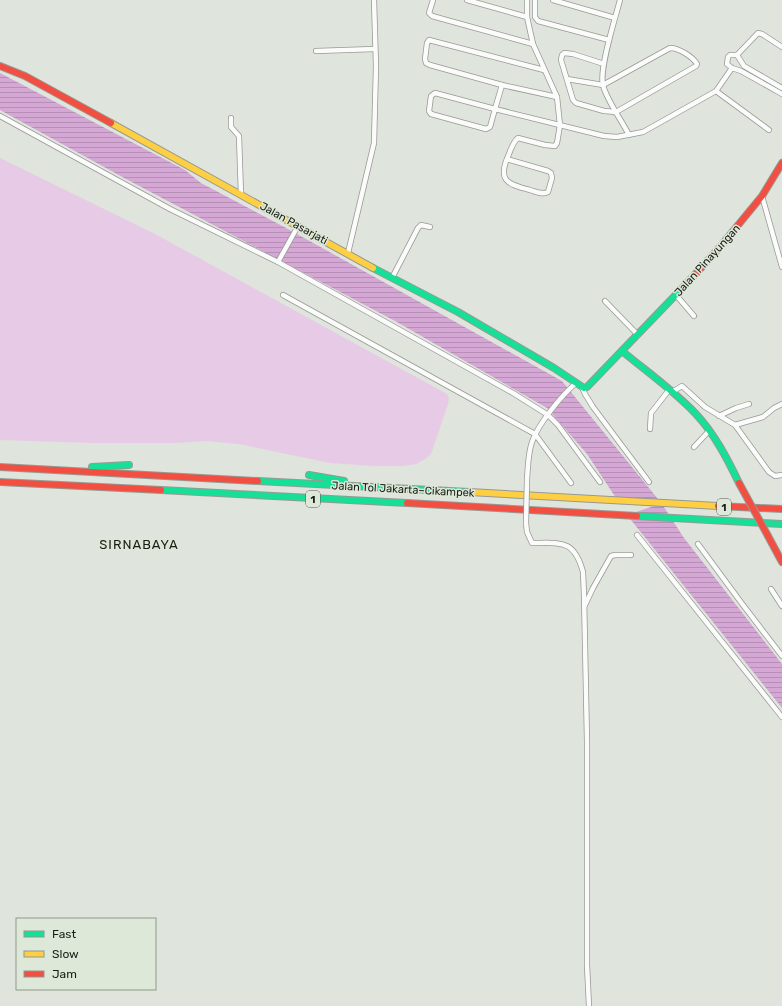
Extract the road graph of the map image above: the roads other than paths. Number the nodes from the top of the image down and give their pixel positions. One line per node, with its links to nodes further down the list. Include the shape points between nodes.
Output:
1 (374, 0): 13 (street)
2 (433, 0): 11 (street, via 429,13 432,16)
3 (467, 0): 8 (street)
4 (527, 0): 8 (street)
5 (535, 0): 10 (street, via 535,17 538,21)
6 (553, 0): 9 (street)
7 (620, 0): 9 (street)
8 (528, 17): 11 (street)
9 (615, 18): 10 (street)
10 (609, 40): 16 (street)
11 (533, 44): 20 (street)
12 (782, 47): 15 (street, via 758,33)
13 (375, 49): 14 (street); 42 (street, via 374,143)
14 (316, 51)
15 (737, 55): 18 (street, via 730,55 727,60 727,64); 19 (street)
16 (604, 64): 22 (street, via 564,53 561,60); 24 (street)
17 (0, 66): 38 (main road, Jalan Pasarjati, via 25,76)
18 (732, 68): 21 (street); 26 (street)
19 (748, 68): 21 (street); 25 (street)
20 (544, 70): 23 (street, via 429,40 427,42 426,63); 28 (street)
21 (744, 73): 27 (street)
22 (567, 79): 24 (street); 30 (street, via 576,103)
23 (502, 85): 28 (street); 29 (street)
24 (602, 85): 30 (street); 30 (street, via 670,48 676,48 696,62 696,66)
25 (782, 88)
26 (716, 91): 34 (street); 35 (street, via 643,132)
27 (782, 94)
28 (557, 97): 33 (street)
29 (495, 109): 29 (street, via 490,127 486,129 434,116 429,111 431,96 435,93); 33 (street)
30 (616, 112): 35 (street)
31 (0, 116): 43 (street, via 170,209)
32 (231, 118): 38 (street, via 231,127 239,136)
33 (560, 125): 35 (street, via 604,136); 36 (street, via 555,146 518,138)
34 (769, 130)
35 (629, 135)
36 (507, 159): 36 (street, via 503,174 509,183 543,194 548,192 551,173)
37 (782, 163): 39 (main road, Jalan Pinayungan)
38 (241, 195): 40 (main road, Jalan Pasarjati)
39 (762, 196): 44 (street); 46 (main road, Jalan Pinayungan)
40 (298, 226): 42 (main road, Jalan Pasarjati); 43 (street)
41 (430, 227): 45 (street, via 421,225 418,228)
42 (348, 253): 45 (main road, Jalan Pasarjati)
43 (278, 262): 57 (street)
44 (782, 267)
45 (392, 278): 52 (main road, Jalan Pasarjati, via 458,312)
46 (676, 295): 49 (street); 50 (main road, Jalan Pinayungan)
47 (283, 296): 62 (street)
48 (605, 301): 50 (street)
49 (694, 316)
50 (638, 335): 51 (main road, Jalan Pinayungan)
51 (622, 351): 53 (main road, Jalan Pinayungan, via 587,387); 54 (main road)
52 (576, 383): 53 (main road, Jalan Pasarjati); 57 (street)
53 (583, 387): 71 (street, via 590,403)
54 (670, 391): 58 (street, via 682,386); 60 (street, via 651,413); 61 (main road, via 694,412)
55 (749, 404): 58 (street)
56 (782, 404): 59 (street, via 763,417)
57 (549, 413): 62 (street); 70 (street)
58 (719, 416): 59 (street)
59 (734, 425): 68 (street, via 769,472 775,476)
60 (650, 428)
61 (709, 431): 63 (street); 79 (main road, bridge, via 724,453)
62 (535, 434): 72 (street); 81 (street, bridge, via 531,443 527,478 527,532 532,543 562,544 576,554 583,572)
63 (694, 447)
64 (129, 466): 66 (main road)
65 (0, 467): 66 (main road, Jalan Tol Jakarta–Cikampek / 1)
66 (46, 469): 73 (main road, Jalan Tol Jakarta–Cikampek / 1)
67 (309, 475): 73 (main road)
68 (782, 475)
69 (0, 482): 75 (main road, Jalan Tol Jakarta–Cikampek / 1)
70 (600, 482)
71 (649, 482)
72 (571, 483)
73 (367, 486): 74 (main road, Jalan Tol Jakarta–Cikampek / 1)
74 (782, 509)
75 (782, 524)
76 (637, 534): 84 (street)
77 (698, 544): 83 (street)
78 (631, 555): 81 (street, via 611,556)
79 (782, 562)
80 (771, 589): 82 (street)
81 (585, 606): 85 (street)
82 (782, 606)
83 (782, 656)
84 (782, 717)
85 (588, 1006)

